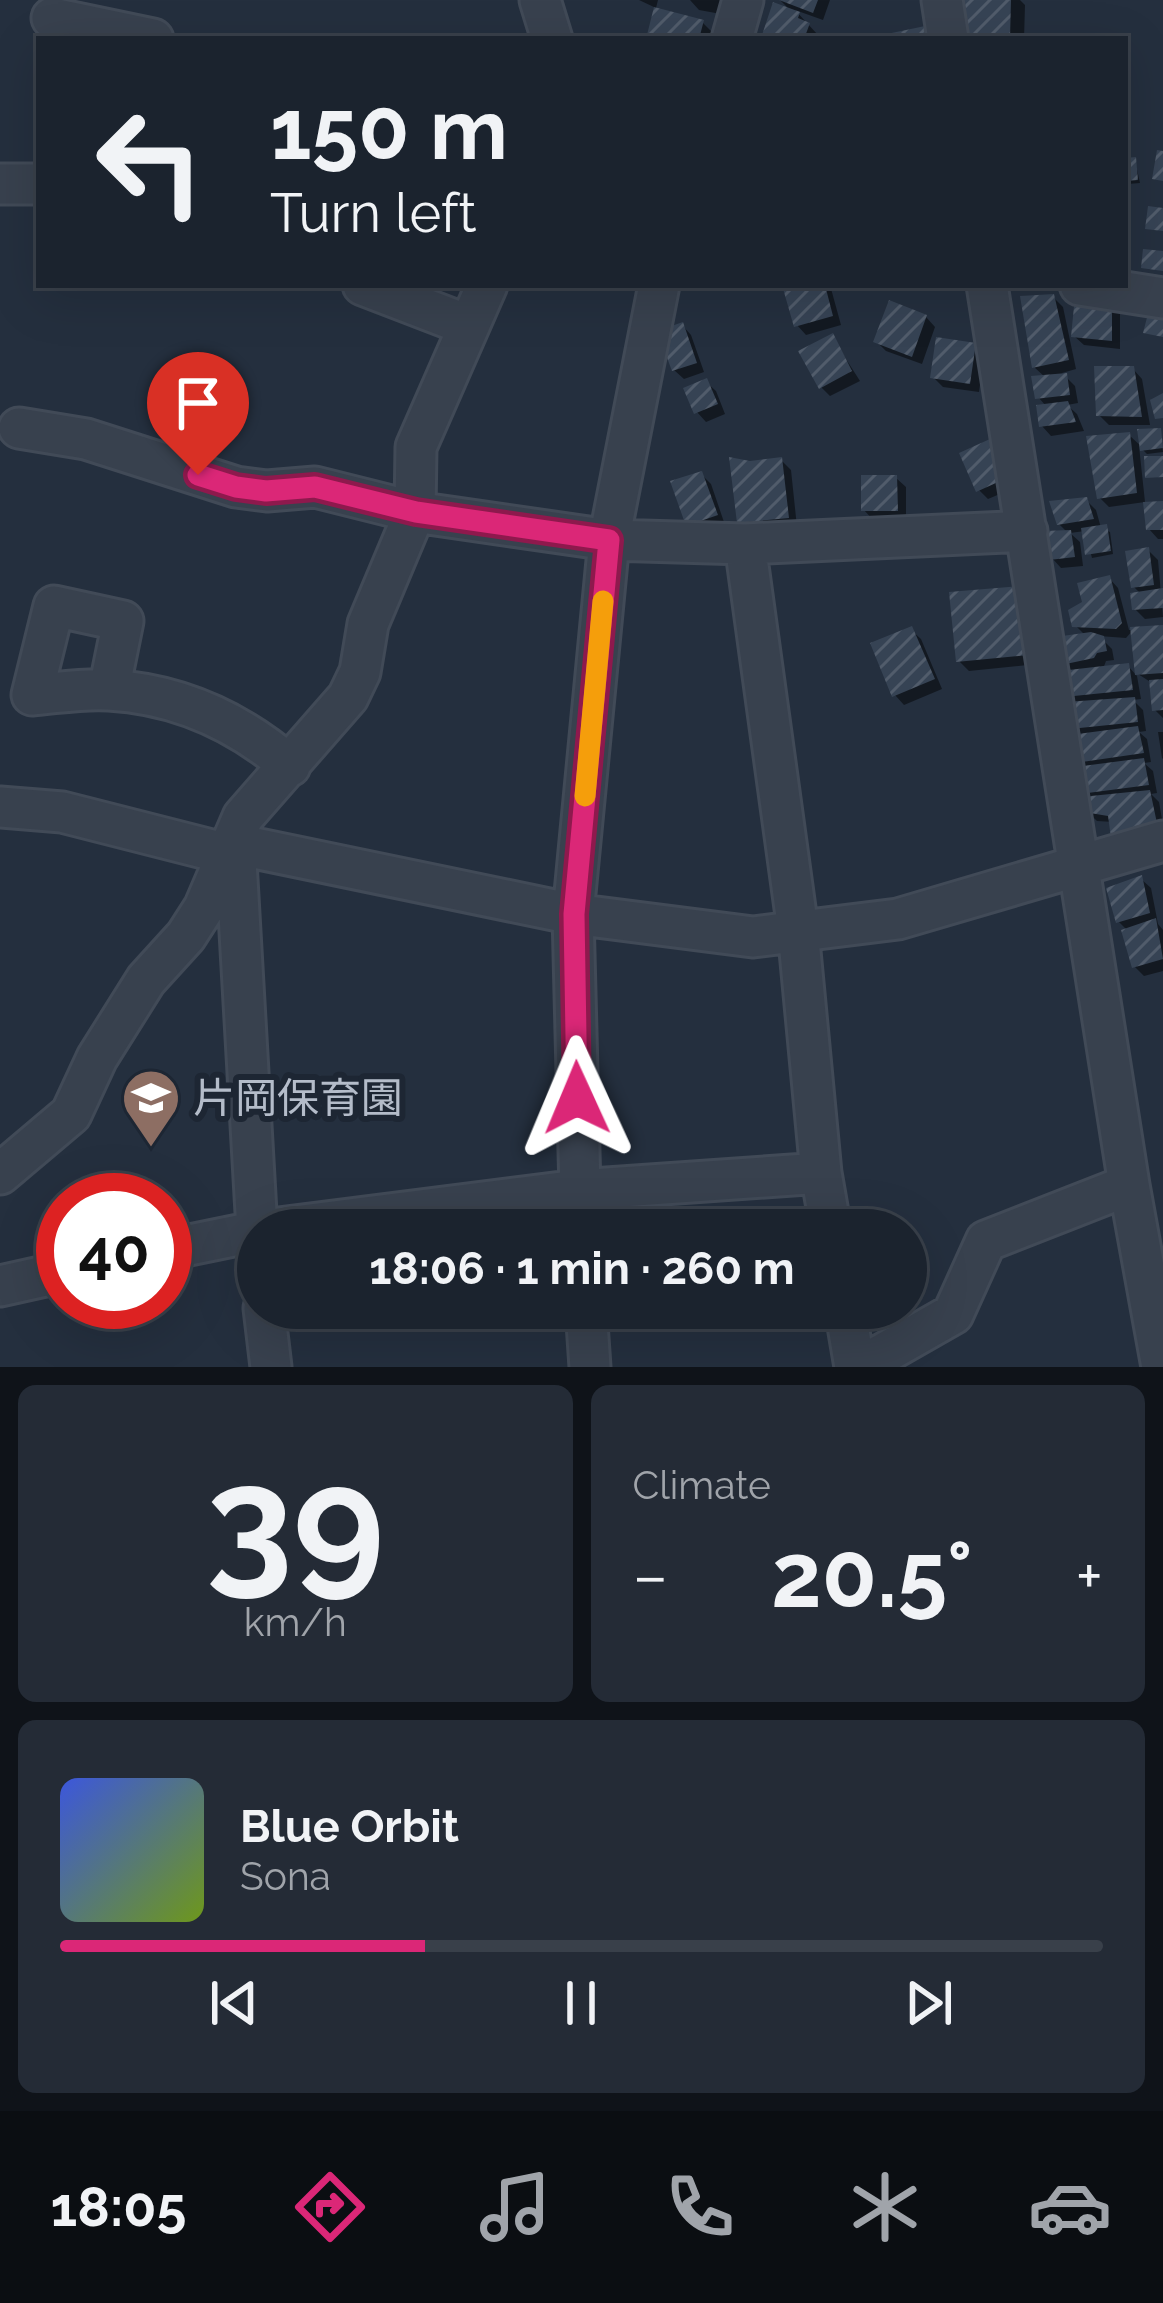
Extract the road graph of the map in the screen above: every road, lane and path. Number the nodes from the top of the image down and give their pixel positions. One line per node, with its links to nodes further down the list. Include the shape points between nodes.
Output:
1 (540, 0): 6 (street)
2 (743, 0): 7 (street)
3 (942, 0): 8 (street)
4 (52, 17): 5 (street)
5 (139, 36)
6 (551, 36)
7 (732, 36)
8 (948, 36)
9 (0, 184): 10 (street)
10 (36, 184)
11 (372, 288): 17 (street)
12 (485, 288): 17 (street)
13 (658, 288): 21 (street)
14 (988, 288): 20 (street)
15 (1098, 288): 16 (street)
16 (1163, 298)
17 (467, 325): 19 (street, via 416,447)
18 (20, 428): 19 (street, via 86,439 236,487 315,487)
19 (416, 512): 21 (street); 24 (street, via 368,624 361,672)
20 (1027, 531): 22 (street); 28 (street)
21 (609, 540): 22 (street); 29 (street)
22 (745, 544): 30 (street)
23 (109, 690): 24 (street, via 211,713)
24 (290, 766): 27 (street, via 243,817)
25 (0, 807): 27 (street, via 62,812)
26 (1163, 841): 28 (street)
27 (231, 849): 29 (street); 32 (street, via 204,908 146,980 70,1114); 35 (street)
28 (1078, 864): 30 (street, via 898,919); 33 (street)
29 (574, 914): 30 (street, via 753,937); 34 (street)
30 (798, 930): 31 (street)
31 (821, 1173): 34 (street); 38 (street)
32 (0, 1174)
33 (1140, 1176): 48 (street, via 986,1240 953,1314); 49 (street)
34 (578, 1190): 36 (street); 37 (street)
35 (257, 1209)
36 (430, 1209)
37 (579, 1209)
38 (827, 1209)
39 (237, 1235): 40 (street)
40 (192, 1245)
41 (36, 1278): 42 (street)
42 (0, 1286)
43 (266, 1329): 46 (street)
44 (587, 1329): 47 (street)
45 (850, 1329): 48 (street)
46 (271, 1367)
47 (590, 1367)
48 (858, 1367)
49 (1162, 1367)

